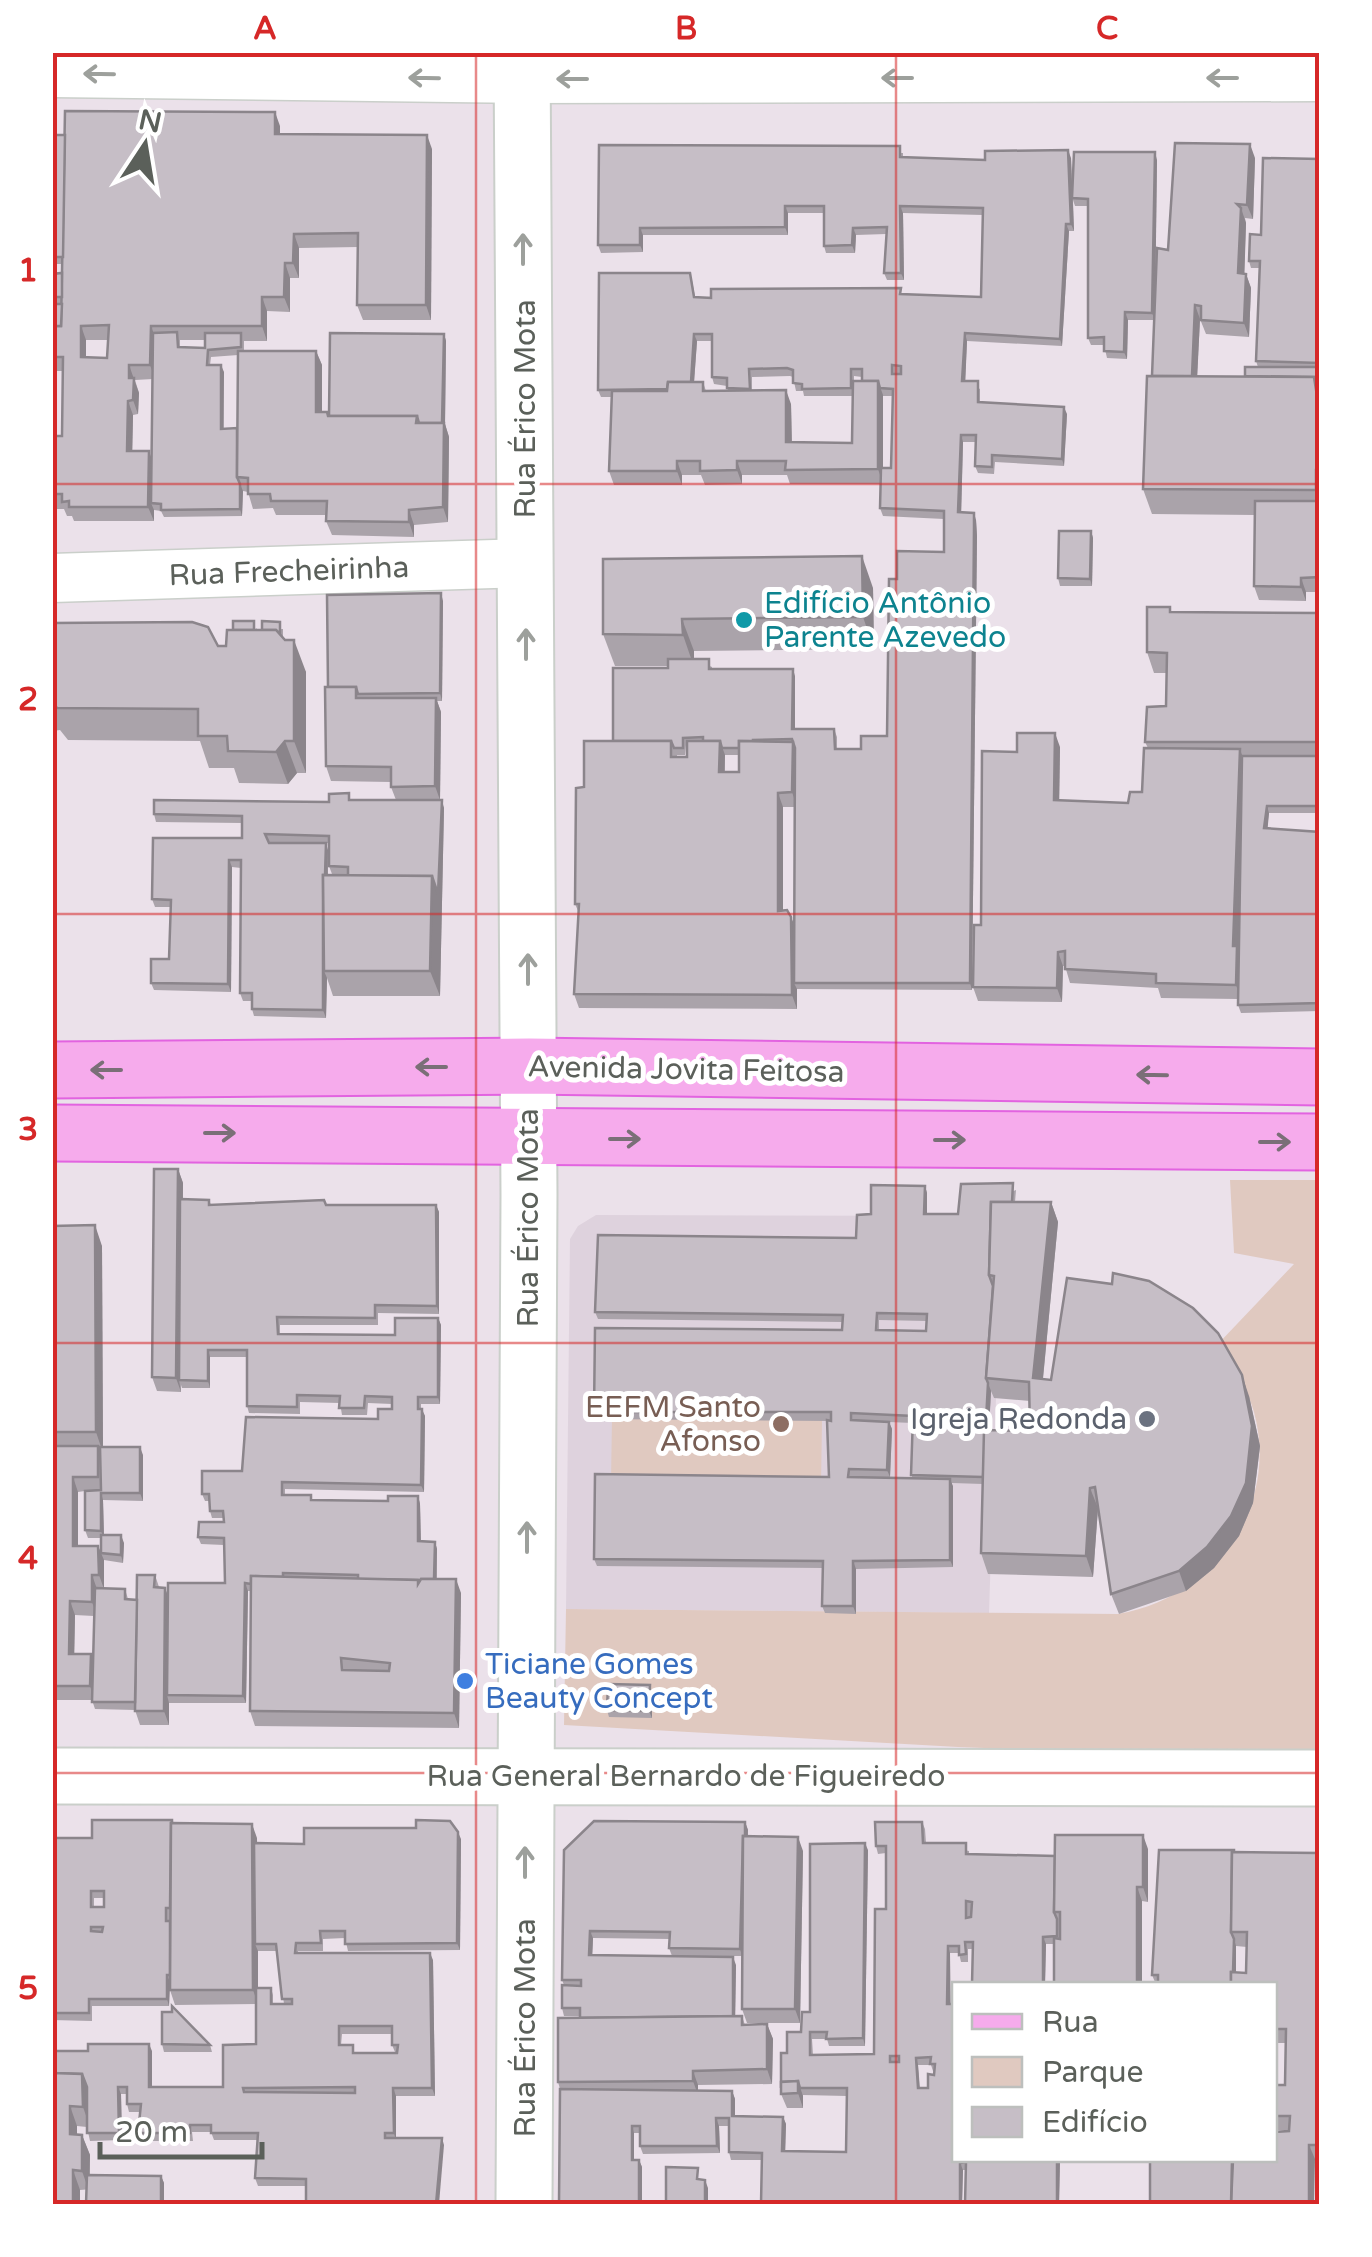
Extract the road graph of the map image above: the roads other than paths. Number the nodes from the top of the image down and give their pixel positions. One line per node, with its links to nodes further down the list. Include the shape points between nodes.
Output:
1 (522, 66): 2 (street, one-way to 2); 3 (street, one-way to 1); 4 (street, Rua Érico Mota, one-way to 1)
2 (52, 73)
3 (1320, 77)
4 (526, 563): 5 (street, Rua Frecheirinha); 6 (street, Rua Érico Mota, one-way to 4)
5 (52, 578)
6 (529, 1066): 7 (main road, Avenida Jovita Feitosa, one-way to 7); 8 (main road, Avenida Jovita Feitosa, one-way to 6); 10 (street, Rua Érico Mota)
7 (52, 1070)
8 (1320, 1078)
9 (52, 1134): 10 (main road, one-way to 10)
10 (528, 1137): 11 (main road, one-way to 11); 13 (street, Rua Érico Mota, one-way to 10)
11 (1320, 1142)
12 (52, 1776): 13 (street, Rua General Bernardo de Figueiredo)
13 (526, 1776): 14 (street, Rua General Bernardo de Figueiredo); 15 (street, Rua Érico Mota, one-way to 13)
14 (1320, 1778)
15 (524, 2204)

